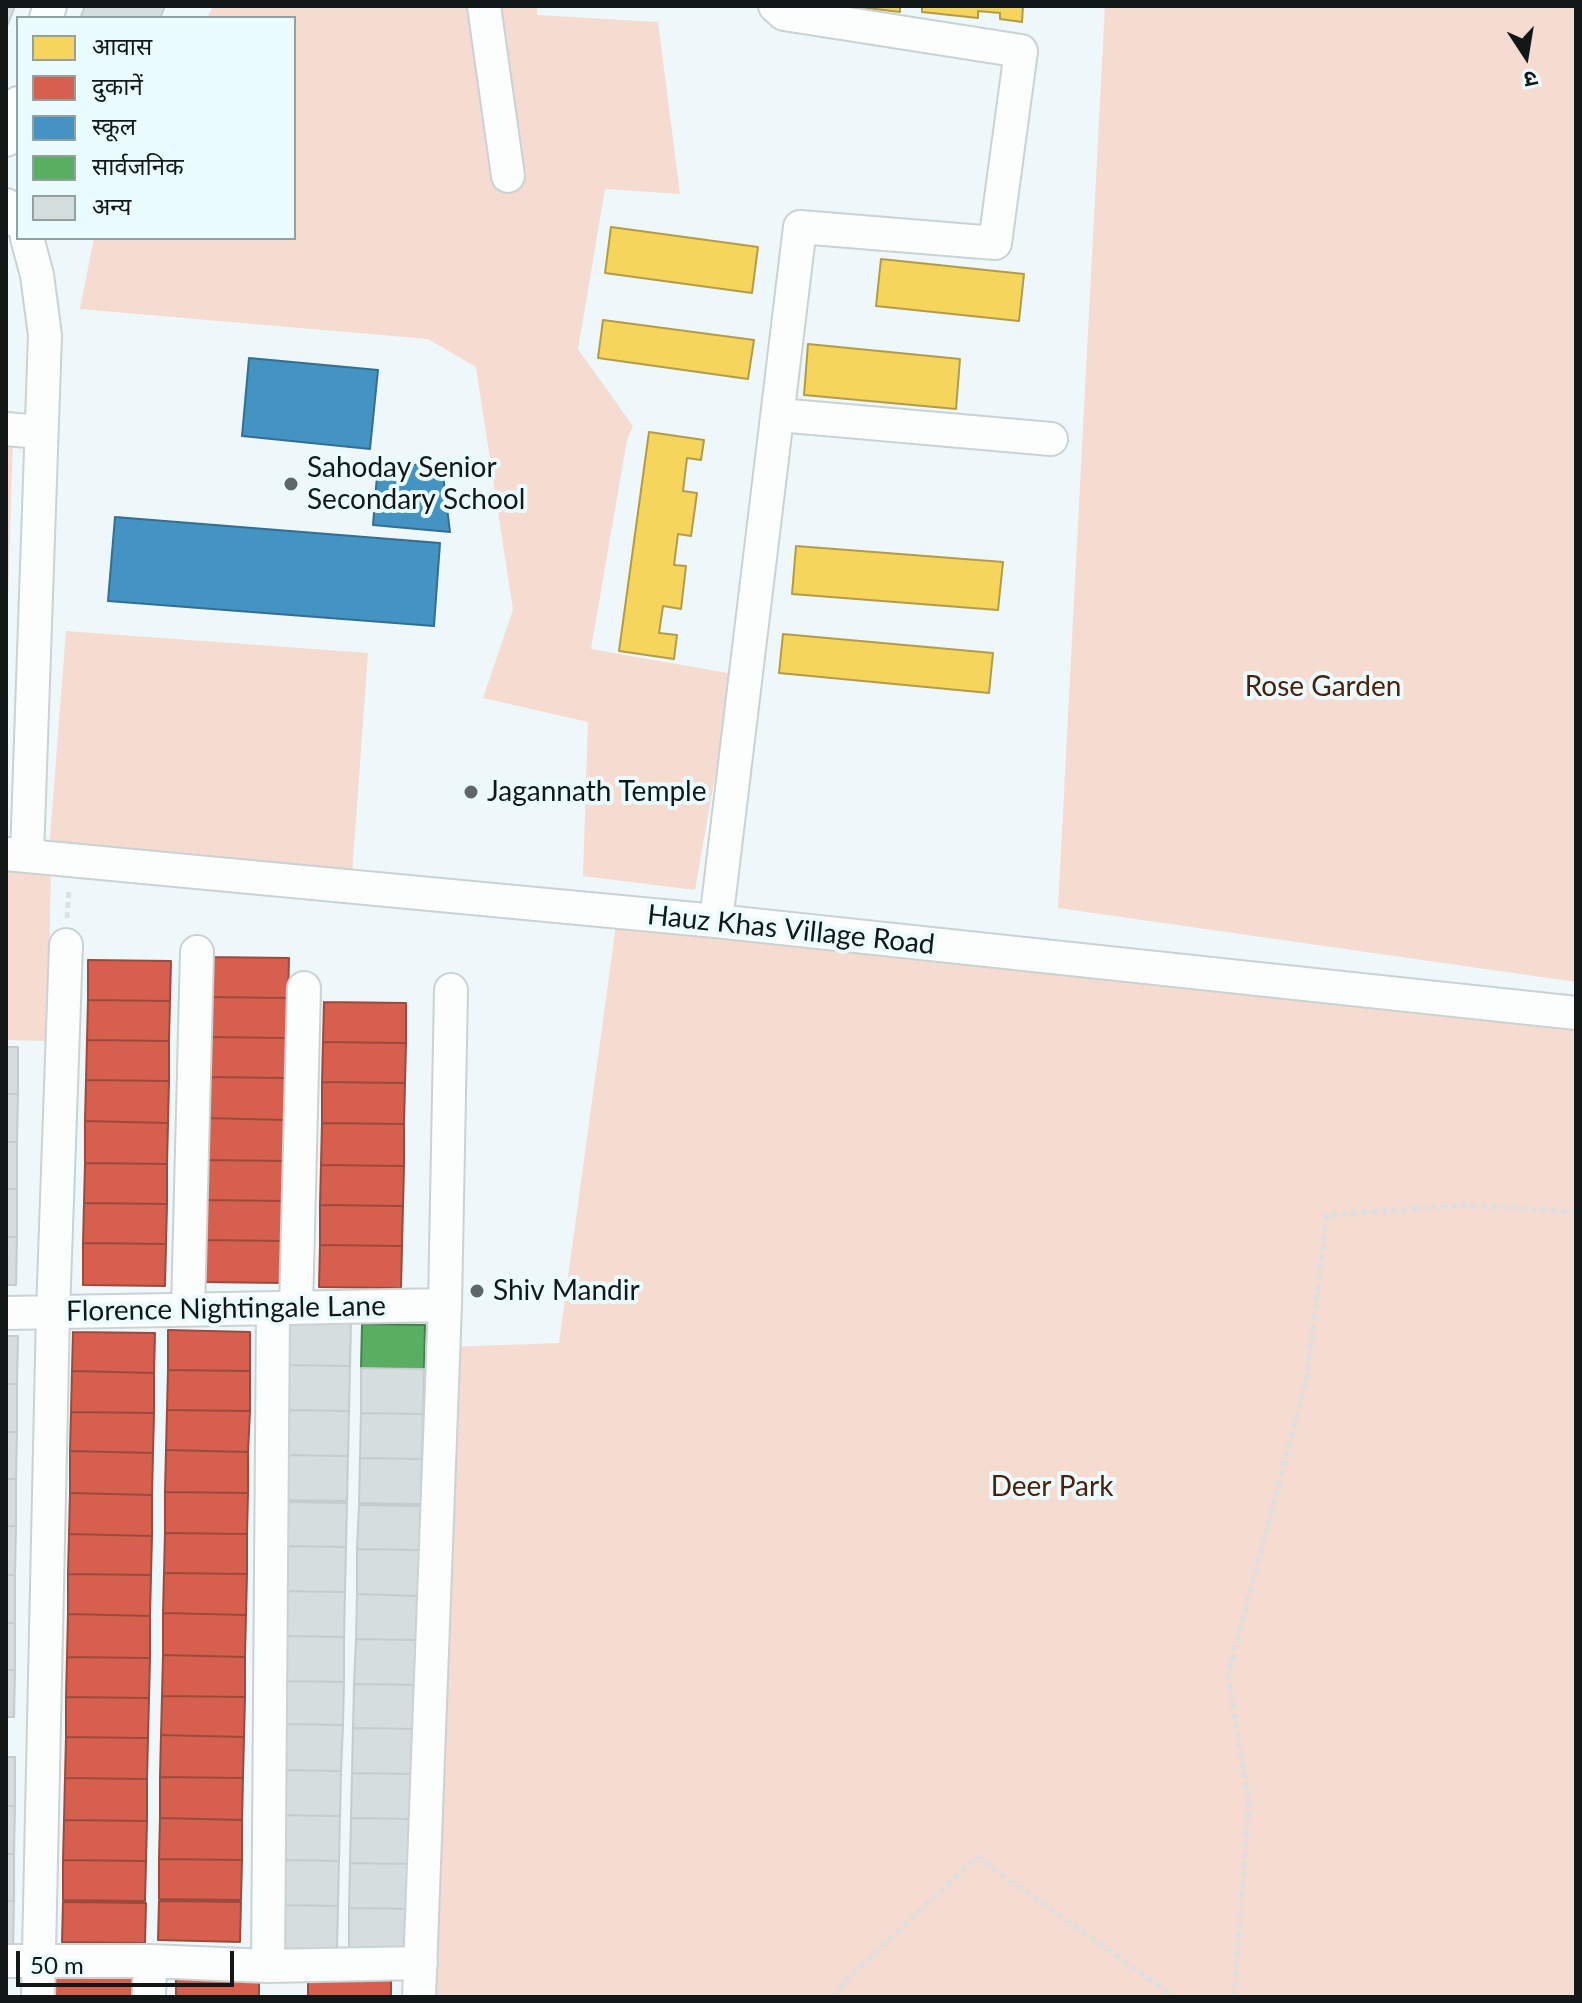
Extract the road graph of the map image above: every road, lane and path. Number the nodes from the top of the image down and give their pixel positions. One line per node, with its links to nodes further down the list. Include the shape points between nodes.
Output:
1 (484, 6): 5 (street)
2 (775, 6): 7 (street, via 784,14 1021,51 995,243 800,227)
3 (16, 109): 4 (street)
4 (6, 140)
5 (508, 176)
6 (28, 240): 9 (street, via 45,335)
7 (779, 415): 10 (street); 13 (street)
8 (6, 429): 9 (street)
9 (40, 432): 11 (street)
10 (1051, 439)
11 (17, 854): 12 (street, Hauz Khas Village Road)
12 (70, 859): 13 (street, Hauz Khas Village Road); 14 (path)
13 (716, 921): 18 (street, Hauz Khas Village Road)
14 (66, 945): 23 (street)
15 (197, 952): 22 (street)
16 (304, 988): 21 (street)
17 (451, 990): 20 (street)
18 (1576, 1013)
19 (1576, 1212): 35 (path, via 1467,1205 1327,1215 1306,1381 1228,1675 1249,1803)
20 (445, 1305): 21 (street, Florence Nightingale Lane); 28 (street)
21 (285, 1308): 22 (street, Florence Nightingale Lane); 29 (street)
22 (188, 1309): 23 (street, Florence Nightingale Lane)
23 (53, 1312): 24 (street, Florence Nightingale Lane); 27 (street)
24 (6, 1313)
25 (6, 1961): 27 (street)
26 (150, 1961): 27 (street); 29 (street); 31 (street)
27 (38, 1962): 30 (street)
28 (421, 1963): 29 (street); 32 (street)
29 (268, 1966)
30 (38, 1997)
31 (149, 1997)
32 (419, 1997)
33 (833, 1997): 34 (path, via 977,1857)
34 (1175, 1997)
35 (1234, 1997)

